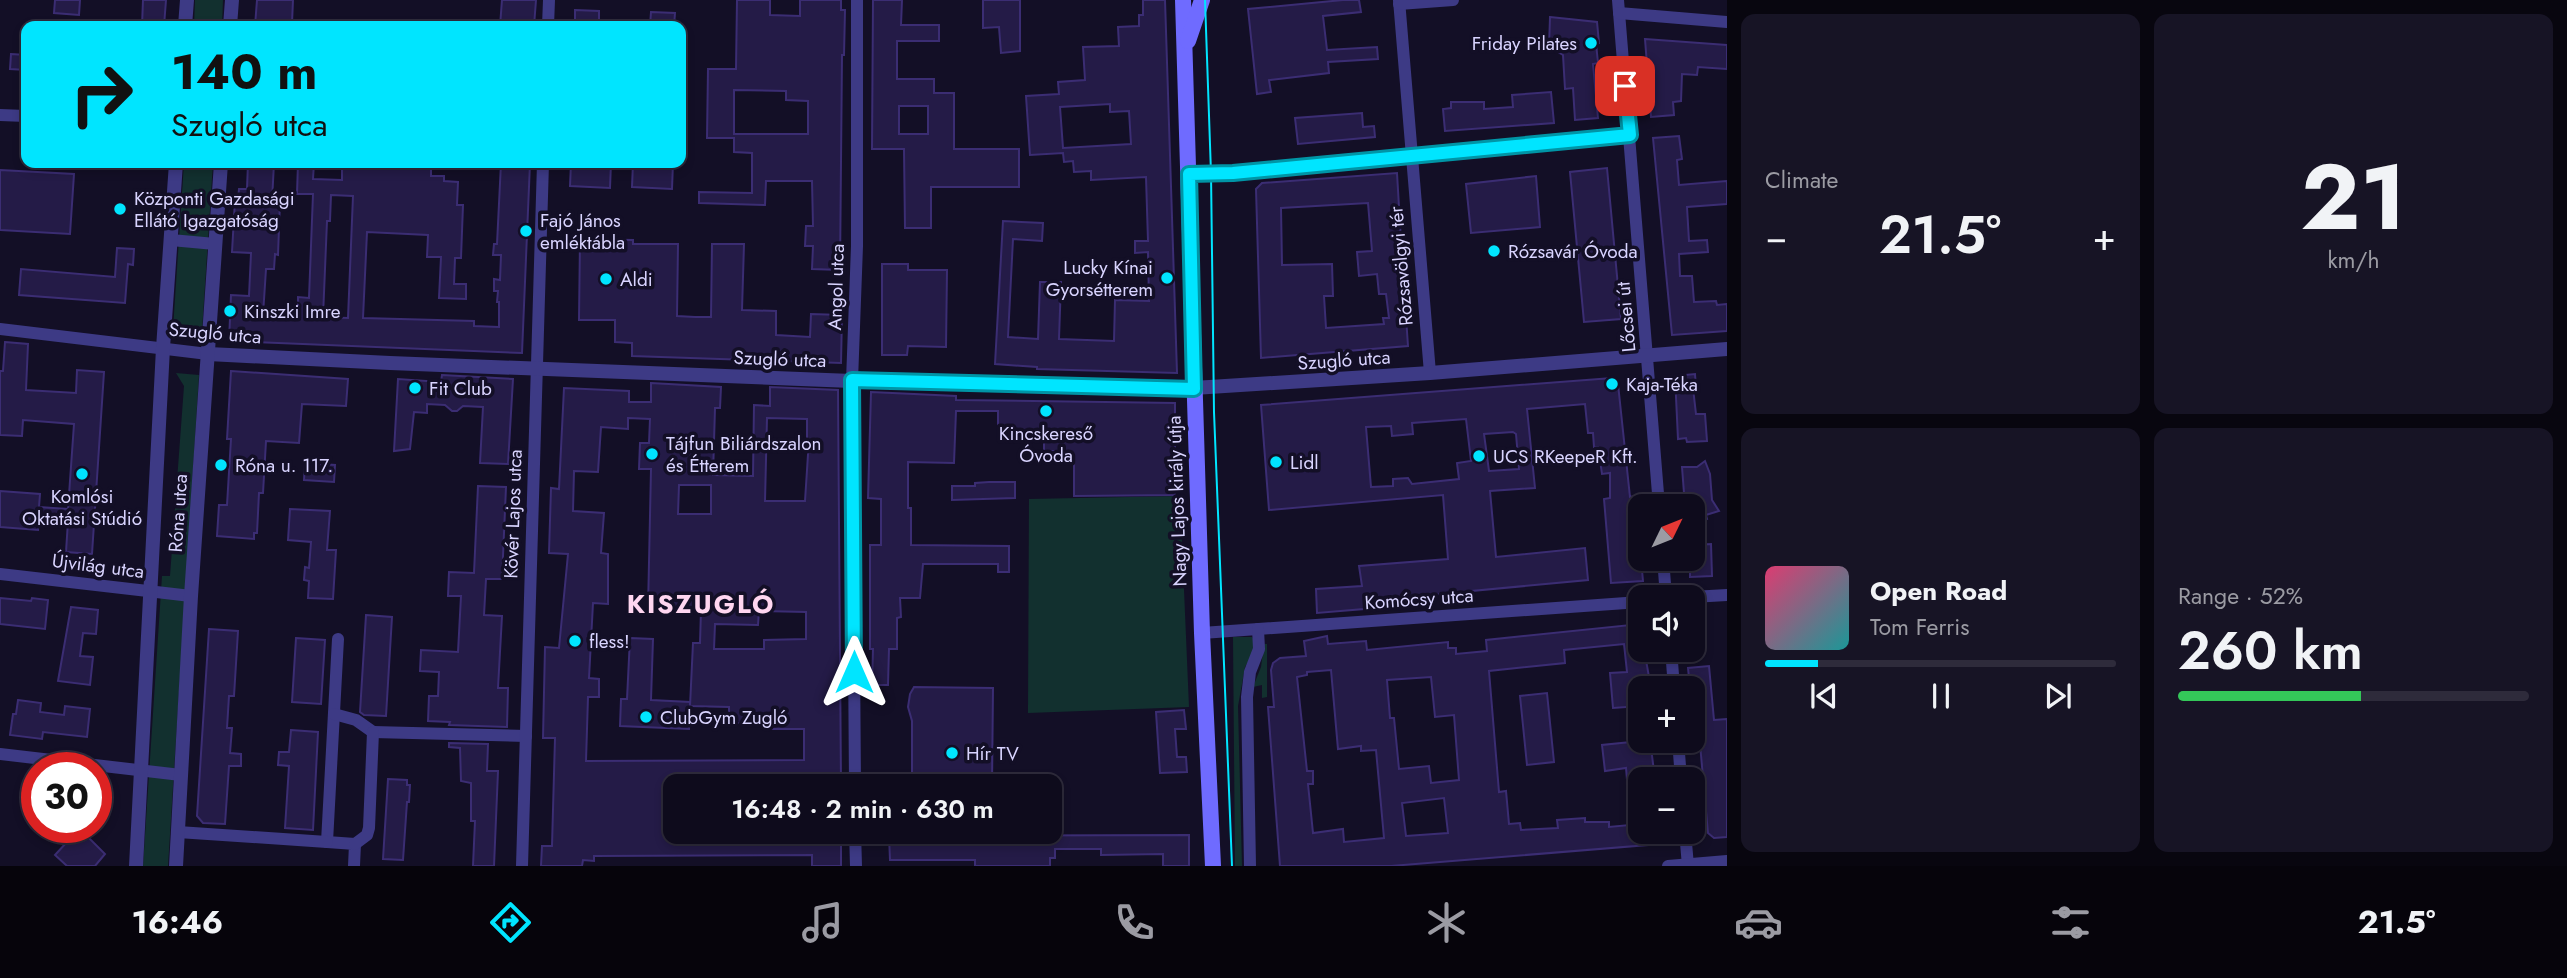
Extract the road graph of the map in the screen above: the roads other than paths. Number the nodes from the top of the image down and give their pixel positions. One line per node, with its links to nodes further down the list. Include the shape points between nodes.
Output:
1 (187, 0): 10 (street)
2 (232, 0): 11 (street)
3 (549, 0): 12 (street)
4 (858, 0): 32 (street, Angol utca)
5 (1183, 0): 14 (main road, Nagy Lajos király útja)
6 (1202, 0): 14 (main road, Nagy Lajos király útja)
7 (1453, 0): 8 (street)
8 (1399, 2): 18 (street, Rózsavölgyi tér)
9 (1619, 6): 13 (street); 17 (street, Lőcsei út)
10 (185, 21)
11 (230, 21)
12 (548, 21)
13 (1727, 22)
14 (1186, 50): 22 (main road, Nagy Lajos király útja)
15 (0, 115): 16 (street)
16 (21, 116)
17 (1630, 135): 18 (street); 29 (street, Lőcsei út)
18 (1411, 156): 22 (street); 31 (street, Rózsavölgyi tér)
19 (176, 168): 23 (street, Róna utca)
20 (221, 168): 24 (street, Róna utca)
21 (543, 168): 30 (street, Kövér Lajos utca)
22 (1189, 174): 33 (main road, Nagy Lajos király útja)
23 (171, 240): 24 (street); 26 (street, Róna utca)
24 (215, 244): 28 (street, Róna utca)
25 (0, 329): 26 (street, Szugló utca)
26 (163, 348): 28 (street, Szugló utca); 36 (street, Róna utca)
27 (1727, 349): 29 (street, Szugló utca)
28 (208, 354): 30 (street, Szugló utca); 38 (street, Róna utca)
29 (1648, 355): 31 (street, Szugló utca); 34 (street, Lőcsei út)
30 (536, 369): 32 (street, Szugló utca); 46 (street, Kövér Lajos utca)
31 (1430, 373): 33 (street, Szugló utca)
32 (852, 380): 33 (street, Szugló utca); 49 (street, Angol utca)
33 (1194, 389): 42 (main road, Nagy Lajos király útja)
34 (1658, 494)
35 (0, 574): 36 (street, Újvilág utca)
36 (151, 592): 38 (street, Újvilág utca); 48 (street, Róna utca)
37 (1727, 595): 39 (street)
38 (191, 596): 50 (street, Róna utca)
39 (1705, 596)
40 (1628, 603): 41 (street, Komócsy utca)
41 (1258, 629): 42 (street, Komócsy utca); 64 (street, via 1259,649 1247,697)
42 (1202, 633): 63 (main road, Nagy Lajos király útja)
43 (338, 639): 44 (street)
44 (334, 713): 45 (street); 52 (street)
45 (373, 732): 46 (street); 53 (street, via 369,828)
46 (526, 736): 61 (street, Kövér Lajos utca)
47 (0, 754): 48 (street)
48 (142, 770): 50 (street); 58 (street, Róna utca)
49 (855, 774)
50 (181, 775): 51 (street, Róna utca)
51 (178, 832): 52 (street); 59 (street, Róna utca)
52 (327, 842): 53 (street)
53 (355, 844): 60 (street)
54 (855, 844): 62 (street)
55 (1686, 844): 57 (street)
56 (1727, 861): 57 (street)
57 (1688, 865): 65 (street)
58 (136, 866)
59 (176, 866)
60 (354, 866)
61 (522, 866)
62 (856, 866)
63 (1213, 866)
64 (1250, 866)
65 (1668, 866)

